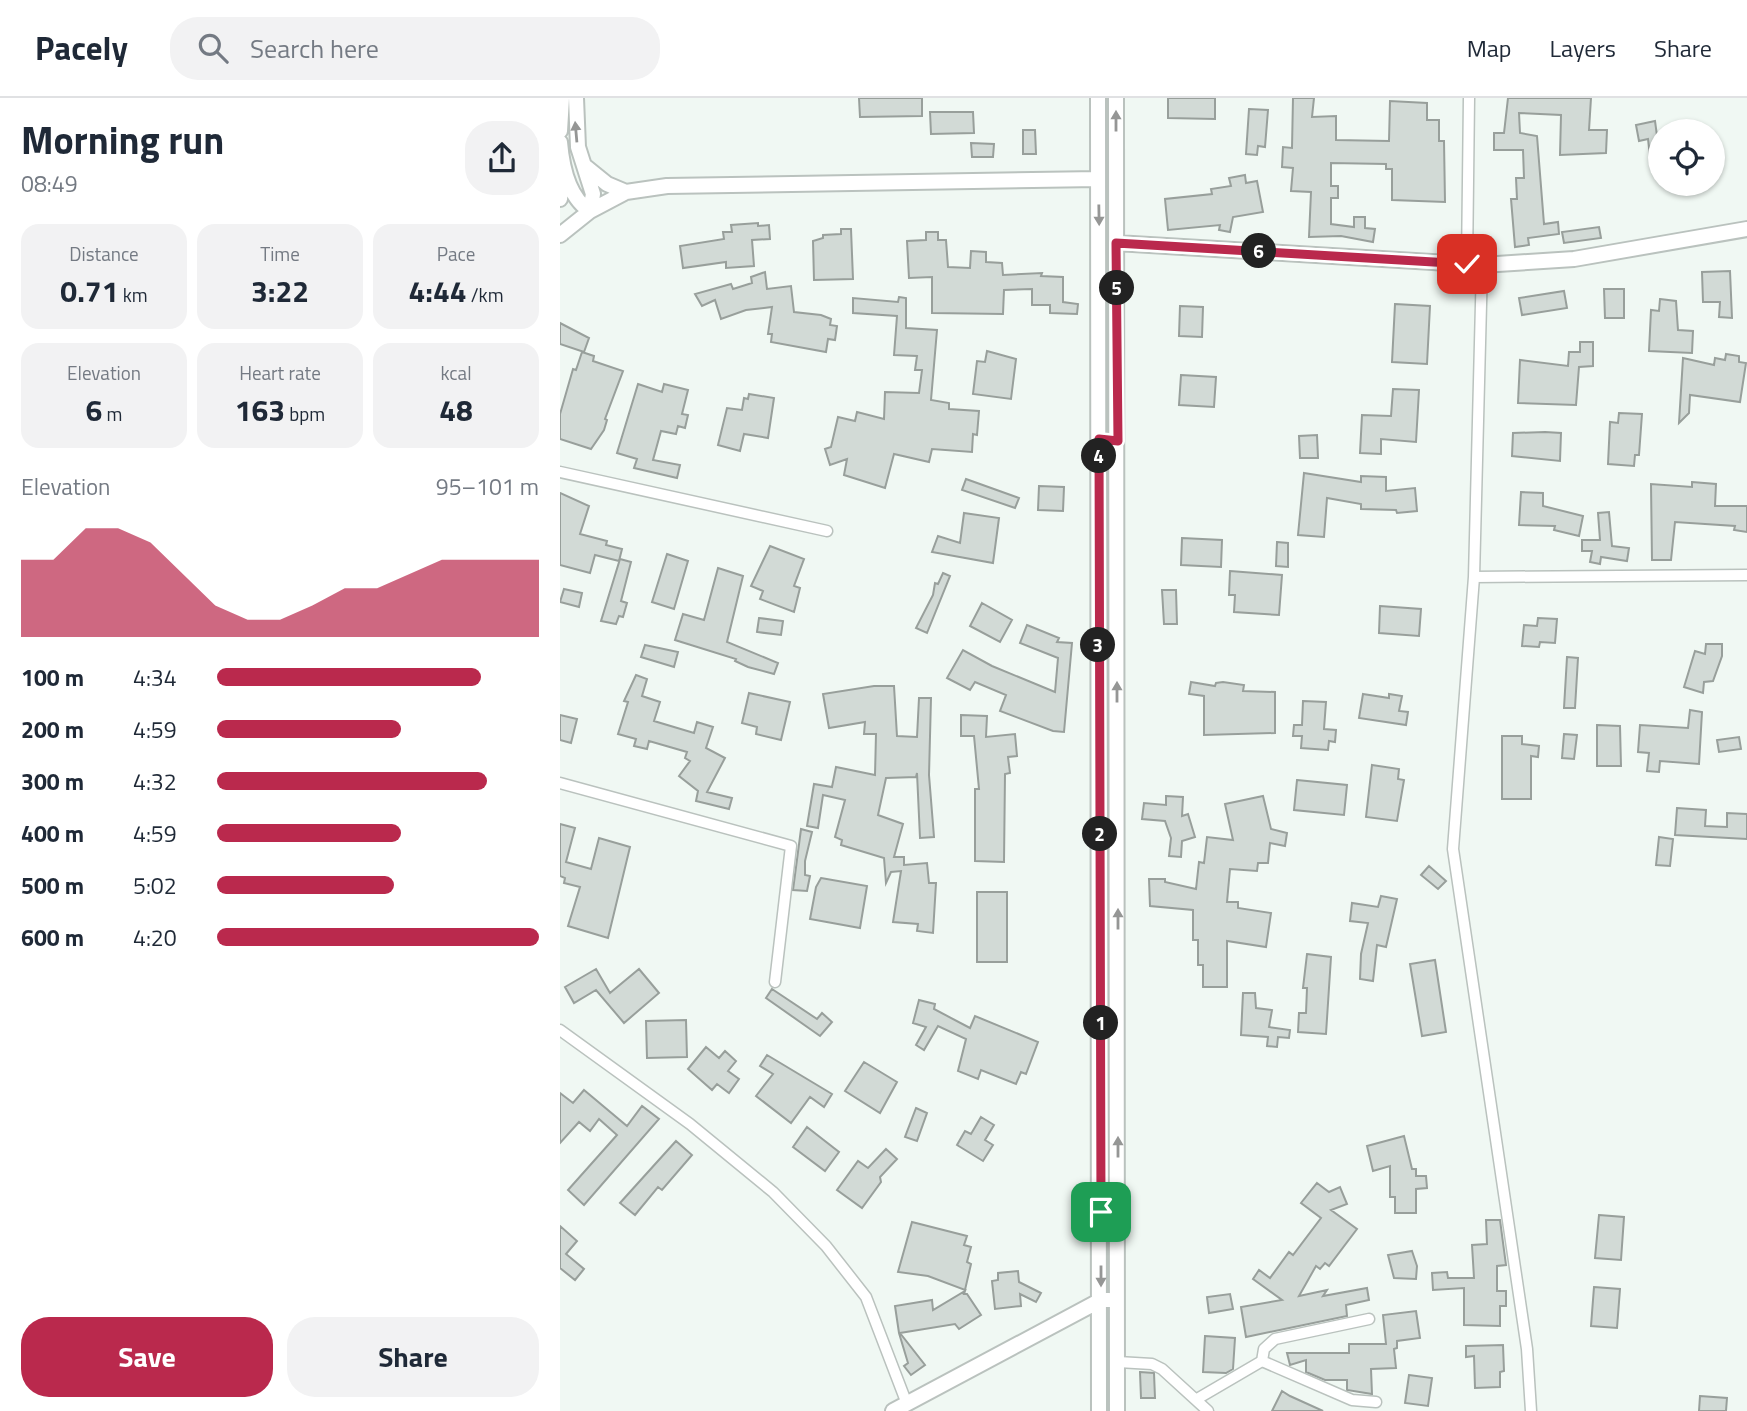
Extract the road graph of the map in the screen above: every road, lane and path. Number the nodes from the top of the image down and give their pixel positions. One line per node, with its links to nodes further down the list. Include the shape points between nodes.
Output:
1 (562, 98): 6 (street)
2 (576, 98): 8 (street, one-way to 2, via 575,130)
3 (1098, 98): 10 (street)
4 (1116, 98): 16 (street, one-way to 4)
5 (1469, 98): 17 (street)
6 (560, 131)
7 (560, 142): 9 (street)
8 (586, 166): 11 (street, via 607,184); 13 (street, via 593,194)
9 (564, 170): 12 (street); 13 (street, via 576,196)
10 (1098, 179): 11 (street, via 667,186); 18 (street, one-way to 18)
11 (626, 192): 13 (street)
12 (560, 199)
13 (590, 211): 15 (street)
14 (1747, 229): 17 (street, via 1574,260)
15 (560, 235)
16 (1116, 243): 17 (street); 19 (street)
17 (1474, 264): 23 (street)
18 (1099, 439): 19 (street); 27 (street, one-way to 27)
19 (1118, 441): 28 (street, one-way to 19)
20 (560, 472): 21 (street)
21 (827, 531)
22 (1747, 575): 23 (street)
23 (1474, 577): 39 (street, via 1453,849 1527,1349)
24 (560, 783): 25 (street, via 791,846)
25 (775, 982)
26 (560, 1030): 34 (street, via 690,1124 773,1192 827,1246 866,1297)
27 (1101, 1300): 28 (street); 34 (street); 36 (street)
28 (1119, 1300): 31 (street)
29 (1369, 1318): 30 (street, via 1275,1339 1264,1349)
30 (1262, 1361): 32 (street); 33 (street, via 1352,1400)
31 (1118, 1362): 32 (street, via 1152,1364); 37 (street)
32 (1197, 1399): 38 (street)
33 (1376, 1402)
34 (907, 1404): 35 (street)
35 (893, 1411)
36 (1099, 1411)
37 (1117, 1411)
38 (1208, 1411)
39 (1531, 1411)

